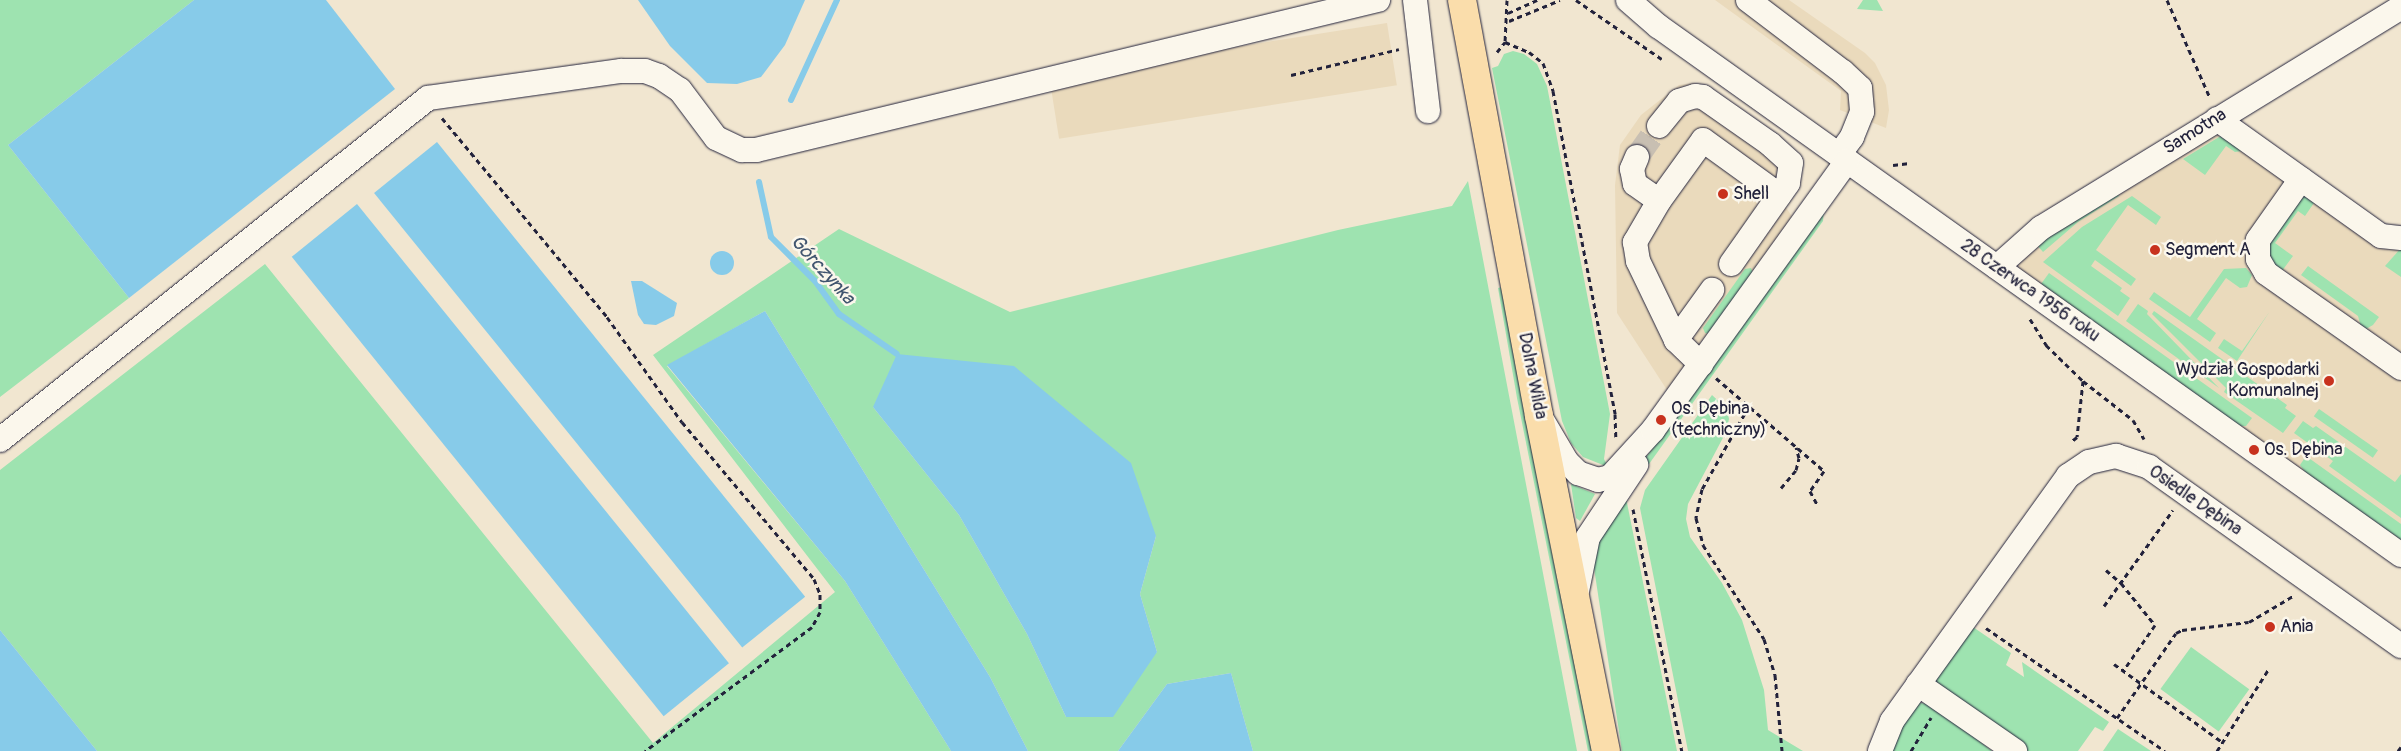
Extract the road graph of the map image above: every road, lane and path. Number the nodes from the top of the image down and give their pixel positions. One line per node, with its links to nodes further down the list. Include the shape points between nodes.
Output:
1 (1378, 0): 17 (street, via 756,150 736,148 716,138 680,90 645,71 621,71)
2 (1415, 0): 15 (street)
3 (1463, 0): 40 (main road, Dolna Wilda)
4 (1507, 0): 12 (path)
5 (1537, 0): 12 (path)
6 (1560, 0): 13 (path)
7 (1614, 0): 14 (street, 28 Czerwca 1956 roku)
8 (1628, 0): 14 (street, 28 Czerwca 1956 roku)
9 (1748, 0): 22 (street, via 1860,88 1862,112)
10 (2168, 0): 19 (path)
11 (2401, 7): 19 (street, Samotna)
12 (1508, 13): 13 (path)
13 (1508, 22): 45 (path, via 1505,42 1538,58 1548,72 1615,414)
14 (1658, 26): 22 (street, 28 Czerwca 1956 roku)
15 (1420, 44): 16 (path); 18 (street)
16 (1291, 75)
17 (428, 98): 43 (street); 68 (path, via 454,134 607,317 682,422 814,579 820,594 820,612 812,627)
18 (1428, 111)
19 (2217, 118): 25 (street); 32 (street, Samotna, via 2041,228)
20 (1659, 126): 26 (street, via 1679,102 1695,96 1703,97 1788,160 1791,168)
21 (1637, 157): 27 (street, via 1632,169 1635,184)
22 (1843, 158): 30 (street); 32 (street, 28 Czerwca 1956 roku)
23 (1910, 163): 24 (path)
24 (1889, 165)
25 (2301, 179): 29 (street, via 2381,236); 37 (street, via 2258,240 2258,259 2266,273)
26 (1784, 189): 27 (street, via 1703,140); 28 (street)
27 (1659, 201): 35 (street, via 1635,242)
28 (1755, 230): 30 (street); 31 (street)
29 (2401, 238)
30 (1783, 250): 36 (street)
31 (1731, 264)
32 (1997, 267): 51 (street, 28 Czerwca 1956 roku)
33 (1712, 290): 35 (street)
34 (2028, 317): 38 (path, via 2046,346)
35 (1676, 340): 36 (street)
36 (1701, 364): 39 (path); 41 (street)
37 (2401, 368)
38 (2083, 381): 42 (path, via 2133,420); 44 (path, via 2077,437)
39 (1750, 406): 46 (path); 71 (path, via 1702,488 1696,518 1703,545 1764,639 1775,674)
40 (1539, 416): 41 (street, via 1566,462 1578,473 1598,480 1610,477 1621,467); 55 (main road, Dolna Wilda)
41 (1653, 430): 55 (street, via 1646,451 1588,537)
42 (2144, 439)
43 (0, 440)
44 (2072, 441)
45 (1616, 442)
46 (1796, 446): 47 (path, via 1799,458 1796,470); 50 (path, via 1824,471 1810,491)
47 (1781, 488)
48 (2186, 493): 53 (path); 54 (street, Osiedle Dębina); 57 (street, Osiedle Dębina, via 2149,467 2116,456 2090,462 2068,476)
49 (1632, 502): 70 (path)
50 (1818, 506)
51 (2401, 555)
52 (2106, 570): 53 (path)
53 (2121, 583): 56 (path); 61 (path, via 2155,625)
54 (2312, 583): 58 (street, Osiedle Dębina); 63 (path, via 2249,622 2182,630)
55 (1576, 597): 69 (main road, Dolna Wilda)
56 (2104, 606)
57 (1969, 615): 62 (street, Osiedle Dębina); 65 (path)
58 (2401, 646)
59 (2114, 664): 61 (path)
60 (2268, 670): 66 (path)
61 (2123, 671): 63 (path)
62 (1918, 684): 64 (street); 72 (street, Osiedle Dębina, via 1892,721)
63 (2141, 684): 65 (path); 66 (path)
64 (1943, 701): 73 (path); 74 (street)
65 (2117, 718): 75 (path)
66 (2222, 742): 76 (path)
67 (2401, 747): 77 (path)
68 (645, 751)
69 (1606, 751)
70 (1682, 751)
71 (1782, 751)
72 (1880, 751)
73 (1911, 751)
74 (2014, 751)
75 (2164, 751)
76 (2217, 751)
77 (2398, 751)

